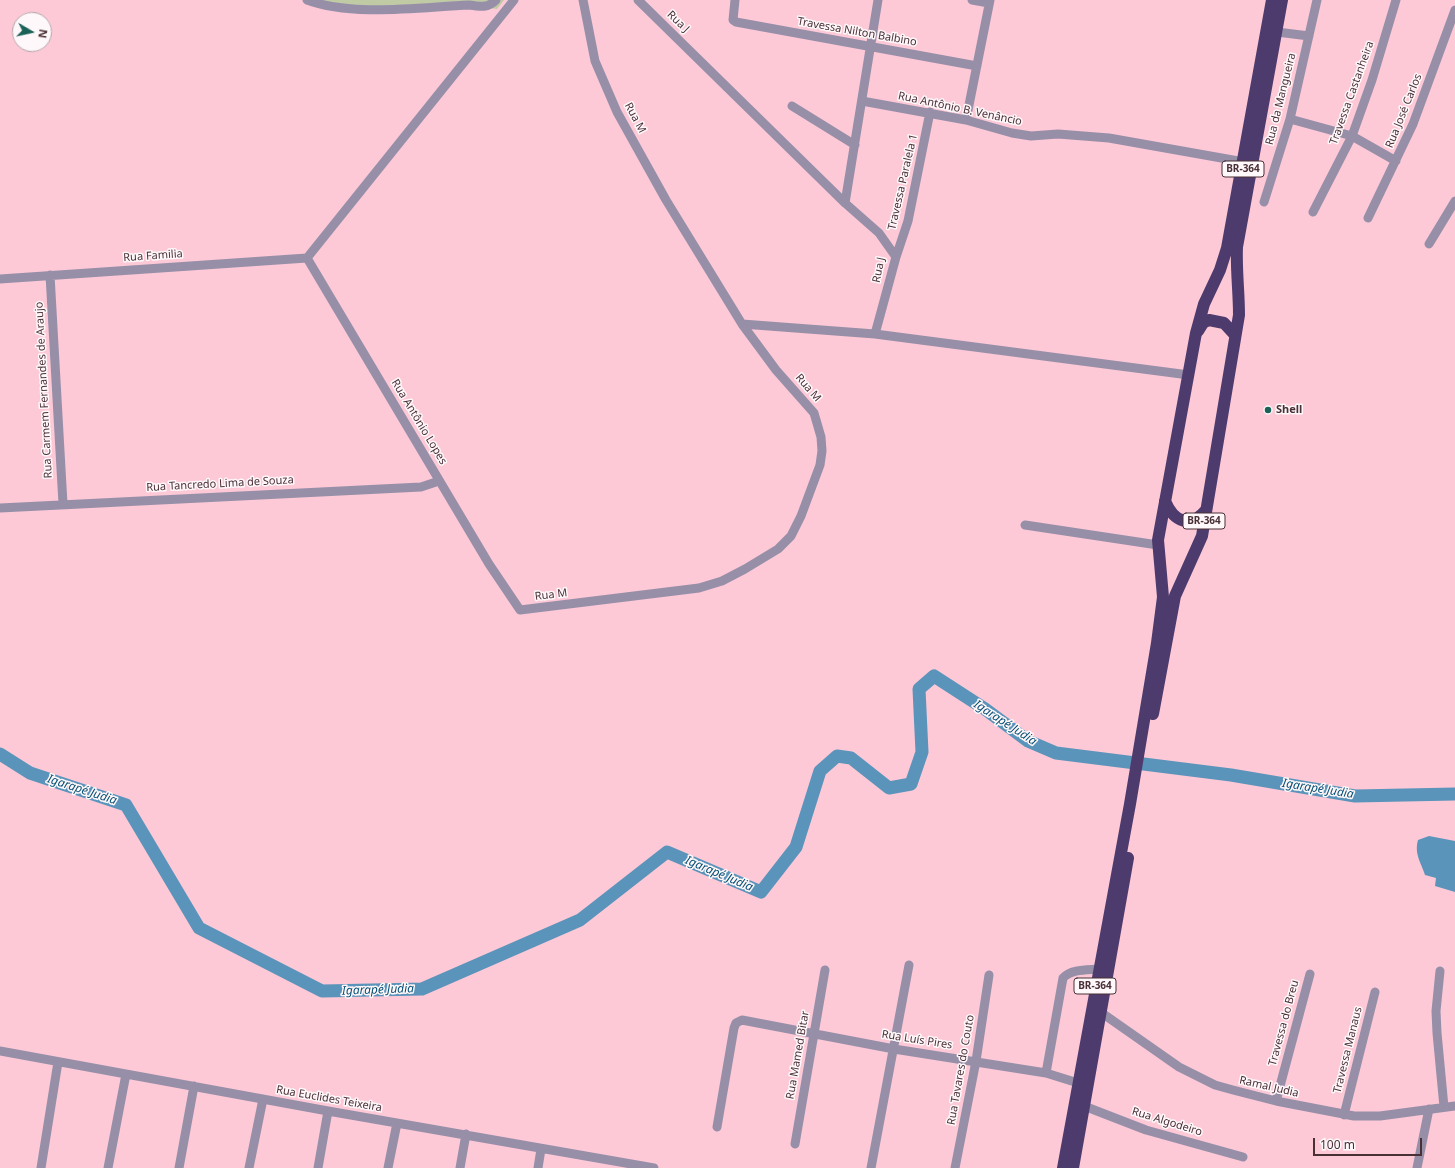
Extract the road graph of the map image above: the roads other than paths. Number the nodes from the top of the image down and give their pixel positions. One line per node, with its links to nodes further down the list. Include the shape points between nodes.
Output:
1 (307, 0): 17 (street)
2 (350, 0): 17 (street)
3 (456, 0): 16 (street)
4 (496, 0): 16 (street, via 490,6)
5 (514, 0): 39 (street)
6 (583, 0): 42 (street, Rua M, via 595,61 617,112 666,200)
7 (638, 0): 34 (street, Rua J)
8 (735, 0): 21 (street, Travessa Nilton Balbino, via 733,20 736,22)
9 (878, 0): 21 (street)
10 (972, 0): 15 (street)
11 (1272, 0): 31 (highway, BR-364)
12 (1282, 0): 19 (highway, BR-364)
13 (1317, 0): 20 (street, Rua da Mangueira)
14 (1396, 0): 28 (street, Travessa Castanheira)
15 (990, 2): 22 (street)
16 (470, 5): 17 (street)
17 (350, 10)
18 (1455, 10): 30 (street, Rua José Carlos, via 1413,124)
19 (1276, 32): 20 (street); 45 (highway, BR-364, via 1237,247 1239,296)
20 (1309, 36): 26 (street, Rua da Mangueira)
21 (871, 46): 22 (street, Travessa Nilton Balbino); 23 (street)
22 (977, 66): 27 (street)
23 (862, 101): 25 (street, Rua Antônio B. Venâncio); 29 (street)
24 (792, 106): 29 (street)
25 (930, 112): 27 (street, Rua Antônio B. Venâncio); 38 (street, Travessa Paralela 1, via 908,221)
26 (1290, 119): 28 (street); 33 (street, Rua da Mangueira)
27 (966, 120): 31 (street, Rua Antônio B. Venâncio, via 1012,134 1109,138)
28 (1352, 136): 30 (street); 35 (street, Travessa Castanheira)
29 (855, 145): 34 (street)
30 (1396, 161): 36 (street, Rua José Carlos)
31 (1244, 162): 43 (highway, BR-364, via 1227,248 1204,304)
32 (1455, 201): 37 (street)
33 (1264, 202)
34 (845, 203): 38 (street, Rua J, via 879,233)
35 (1313, 212)
36 (1368, 218)
37 (1429, 244)
38 (896, 257): 44 (street, Rua J)
39 (307, 258): 40 (street, Rua Familia); 47 (street, Rua Antônio Lopes)
40 (50, 275): 41 (street, Rua Familia); 49 (street, Rua Carmem Fernandes de Araujo)
41 (0, 278)
42 (742, 324): 44 (street); 54 (street, Rua M, via 776,370 814,413 818,424 822,451 820,465 791,536 778,549 745,569 722,581 699,588 520,610)
43 (1196, 333): 45 (highway, via 1203,323 1209,320 1224,323); 46 (highway, BR-364)
44 (875, 334): 46 (street)
45 (1235, 335): 51 (highway, BR-364)
46 (1189, 375): 48 (highway, BR-364)
47 (440, 481): 49 (street, Rua Tancredo Lima de Souza, via 421,487); 54 (street, Rua Antônio Lopes)
48 (1165, 501): 51 (highway, via 1173,514 1181,520 1194,520); 53 (highway, BR-364)
49 (63, 504): 50 (street, Rua Tancredo Lima de Souza)
50 (0, 508)
51 (1206, 510): 55 (highway, BR-364, via 1197,550 1175,596)
52 (1025, 525): 53 (street)
53 (1158, 545): 55 (highway, BR-364, via 1163,597)
54 (511, 598)
55 (1151, 701): 56 (highway, BR-364)
56 (1134, 804): 58 (highway, BR-364); 64 (highway, BR-364)
57 (909, 965): 66 (street)
58 (1098, 969): 70 (street, via 1079,970 1063,978); 72 (highway, BR-364)
59 (825, 970): 65 (street, Rua Mamed Bitar)
60 (1440, 971): 78 (street, via 1436,1011)
61 (1310, 974): 75 (street, Travessa do Breu)
62 (989, 975): 68 (street, Rua Tavares do Couto)
63 (1375, 992): 81 (street, Travessa Manaus)
64 (1099, 1011): 75 (street, Ramal Judia, via 1192,1074 1233,1090); 76 (highway, BR-364)
65 (815, 1034): 66 (street, Rua Luís Pires); 83 (street, Rua Luís Pires, via 742,1020 735,1026); 85 (street, Rua Mamed Bitar)
66 (894, 1049): 68 (street, Rua Luís Pires); 98 (street)
67 (0, 1052): 69 (street, Rua Euclides Teixeira)
68 (976, 1061): 70 (street, Rua Luís Pires); 99 (street, Rua Tavares do Couto)
69 (58, 1062): 71 (street, Rua Euclides Teixeira); 89 (street)
70 (1046, 1073): 72 (street, Rua Luís Pires)
71 (126, 1074): 73 (street, Rua Euclides Teixeira); 90 (street)
72 (1078, 1083): 100 (highway, BR-364)
73 (194, 1086): 74 (street, Rua Euclides Teixeira); 91 (street)
74 (263, 1100): 80 (street, Rua Euclides Teixeira); 92 (street)
75 (1276, 1101): 81 (street, Ramal Judia)
76 (1084, 1106): 87 (street, Rua Algodeiro, via 1146,1130); 101 (highway, BR-364)
77 (1455, 1106): 78 (street, Ramal Judia)
78 (1444, 1107): 79 (street, Ramal Judia)
79 (1429, 1109): 81 (street, Ramal Judia, via 1380,1116); 102 (street)
80 (328, 1111): 82 (street, Rua Euclides Teixeira); 93 (street)
81 (1344, 1115)
82 (397, 1123): 84 (street, Rua Euclides Teixeira); 94 (street)
83 (717, 1127)
84 (466, 1134): 86 (street, Rua Euclides Teixeira); 95 (street)
85 (794, 1144)
86 (541, 1149): 88 (street, Rua Euclides Teixeira); 96 (street)
87 (1243, 1157)
88 (610, 1164): 97 (street, Rua Euclides Teixeira)
89 (41, 1168)
90 (108, 1168)
91 (179, 1168)
92 (249, 1168)
93 (318, 1168)
94 (388, 1168)
95 (460, 1168)
96 (538, 1168)
97 (654, 1168)
98 (871, 1168)
99 (955, 1168)
100 (1063, 1168)
101 (1073, 1168)
102 (1417, 1168)

